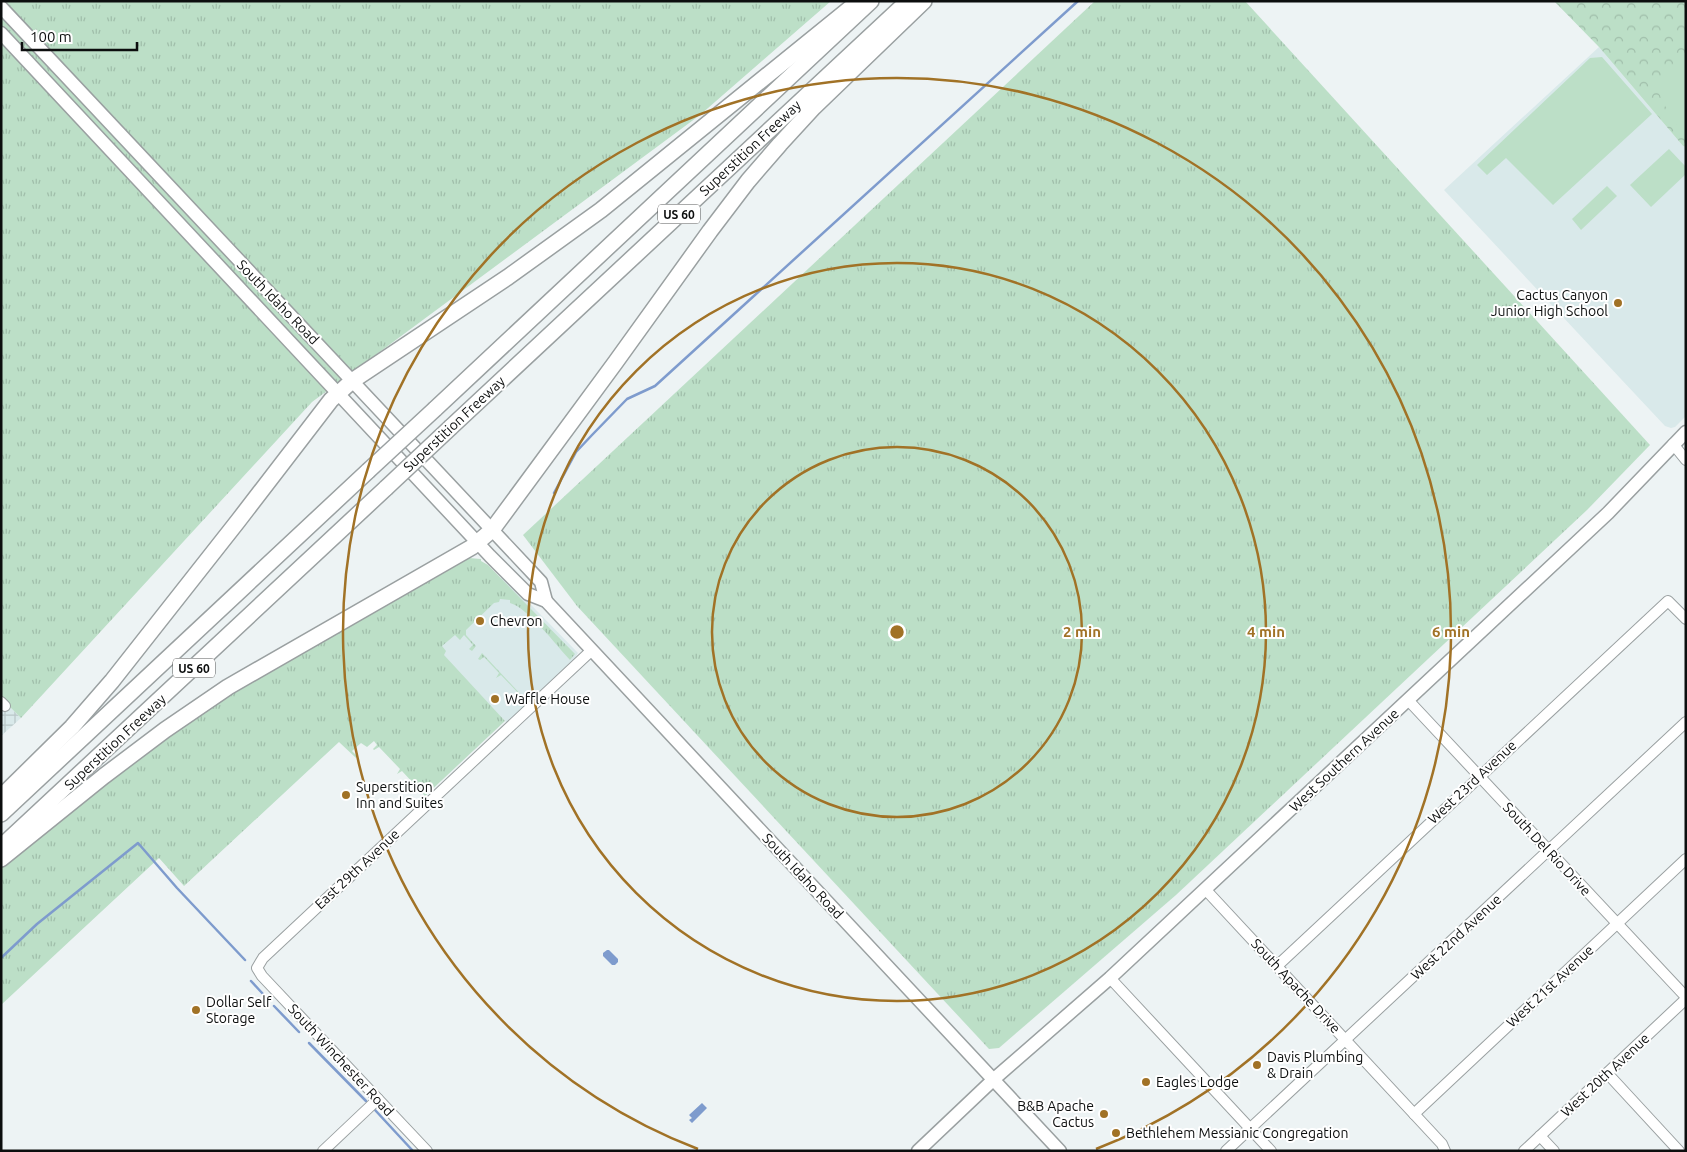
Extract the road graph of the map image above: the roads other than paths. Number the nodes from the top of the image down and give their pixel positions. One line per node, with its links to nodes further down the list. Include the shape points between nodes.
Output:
1 (859, 1): 7 (highway, via 601,210 508,277)
2 (871, 1): 21 (highway, Superstition Freeway / US 60, bridge)
3 (908, 1): 22 (highway, Superstition Freeway / US 60, bridge)
4 (924, 1): 12 (highway, via 814,108 748,181)
5 (1, 7): 7 (main road, South Idaho Road)
6 (1, 32): 8 (main road, South Idaho Road)
7 (352, 381): 8 (highway); 12 (main road, South Idaho Road)
8 (338, 393): 13 (main road, South Idaho Road); 20 (highway, via 112,681)
9 (1686, 432): 10 (main road, West Southern Avenue)
10 (1673, 444): 11 (street); 17 (main road, West Southern Avenue, via 1608,513)
11 (1686, 460)
12 (492, 530): 13 (highway); 14 (main road, South Idaho Road, via 541,582)
13 (478, 542): 14 (main road, South Idaho Road, via 528,594); 24 (highway, via 228,687 104,776)
14 (546, 601): 16 (main road, South Idaho Road)
15 (1686, 620): 19 (street, West 23rd Avenue, via 1668,600)
16 (592, 650): 29 (street, East 29th Avenue, via 263,958); 34 (main road, South Idaho Road)
17 (1408, 700): 19 (street, South Del Rio Drive); 26 (main road, West Southern Avenue)
18 (1686, 722): 23 (street, West 22nd Avenue)
19 (1479, 776): 23 (street, South Del Rio Drive); 28 (street, West 23rd Avenue)
20 (1, 797)
21 (1, 814)
22 (1, 848)
23 (1549, 850): 27 (street, South Del Rio Drive); 32 (street, West 22nd Avenue)
24 (1, 859)
25 (1686, 859): 27 (street, West 21st Avenue)
26 (1205, 889): 28 (street, South Apache Drive); 30 (main road, West Southern Avenue)
27 (1616, 924): 31 (street, South Del Rio Drive); 36 (street, West 21st Avenue)
28 (1277, 966): 32 (street, South Apache Drive)
29 (257, 968): 35 (street, South Winchester Road)
30 (1110, 978): 34 (main road, West Southern Avenue); 37 (street)
31 (1686, 998): 33 (street, West 20th Avenue)
32 (1345, 1040): 36 (street, South Apache Drive); 37 (street, West 22nd Avenue)
33 (1607, 1073): 38 (street, West 20th Avenue); 48 (street)
34 (994, 1079): 41 (main road, West Southern Avenue); 42 (main road, South Idaho Road)
35 (378, 1099): 39 (street); 40 (street, South Winchester Road)
36 (1414, 1114): 45 (street, South Apache Drive, via 1442,1144)
37 (1250, 1129): 43 (street, West 22nd Avenue); 44 (street)
38 (1540, 1136): 46 (street, West 20th Avenue); 47 (street)
39 (323, 1151)
40 (426, 1151)
41 (918, 1151)
42 (1060, 1151)
43 (1226, 1151)
44 (1271, 1151)
45 (1444, 1151)
46 (1524, 1151)
47 (1554, 1151)
48 (1679, 1151)

